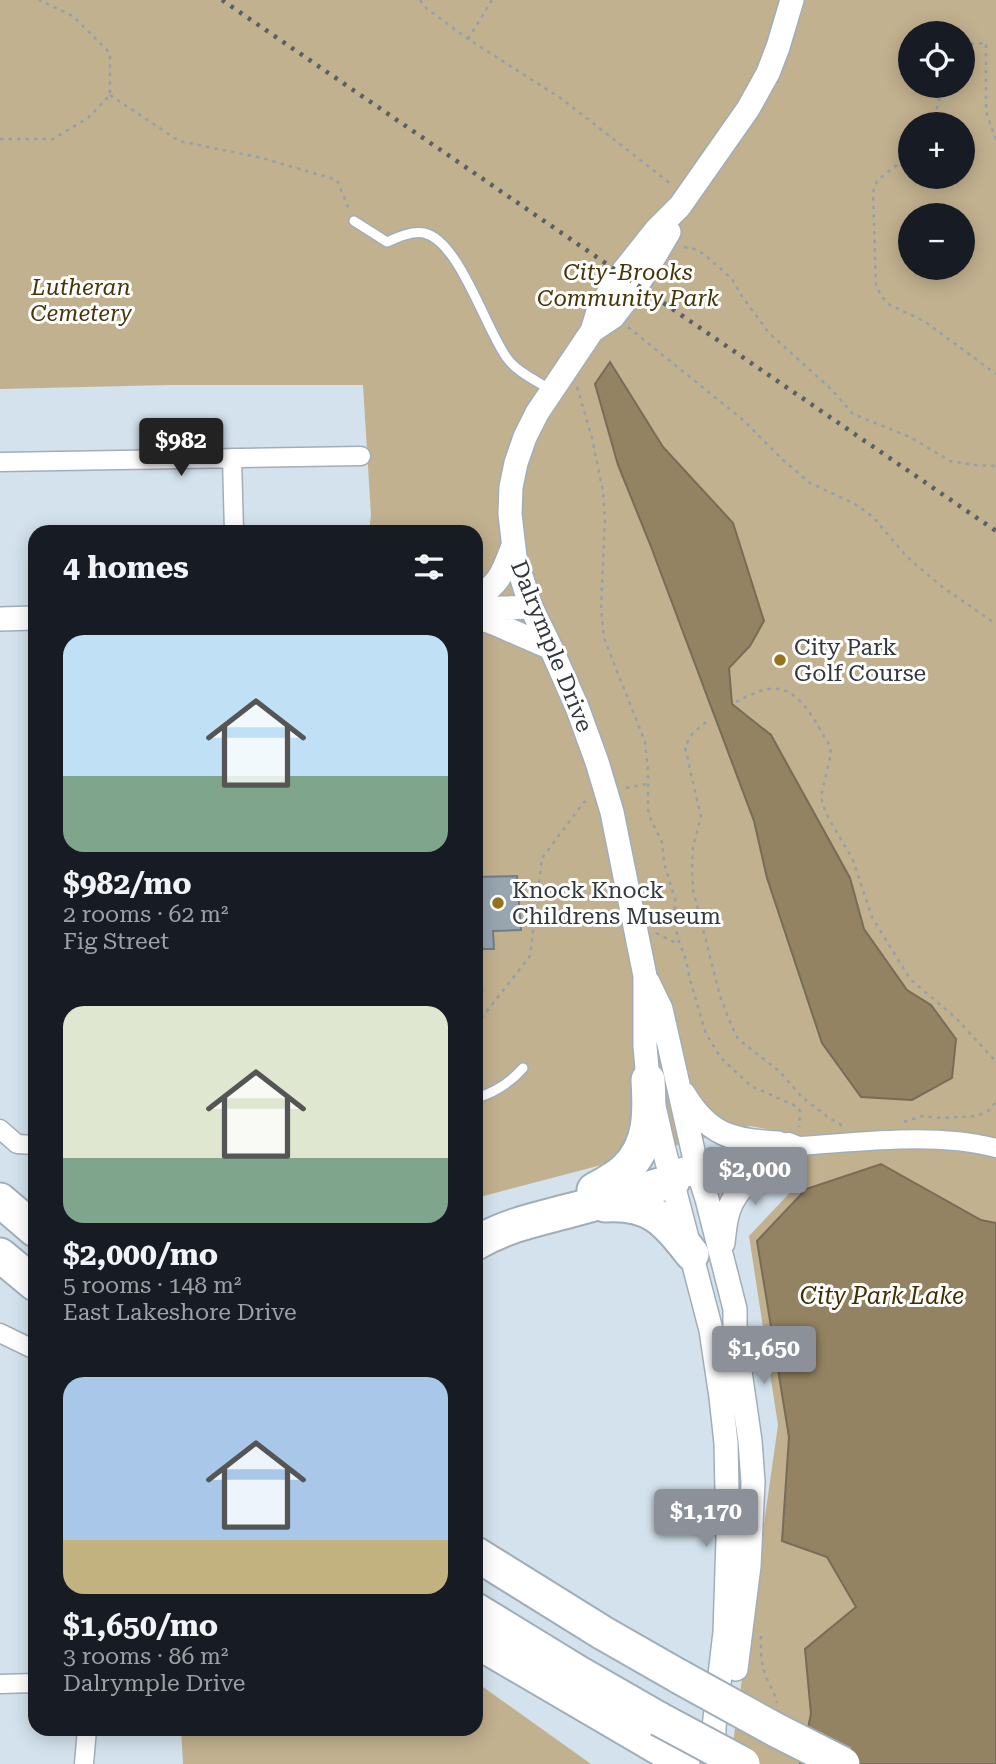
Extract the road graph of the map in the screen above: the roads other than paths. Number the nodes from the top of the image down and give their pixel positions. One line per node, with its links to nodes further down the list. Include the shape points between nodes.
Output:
1 (792, 0): 3 (street, Dalrymple Drive, via 768,73 748,109 621,274 599,308 592,331)
2 (354, 221): 3 (lane, via 387,242 405,234 425,233 442,243 509,361)
3 (553, 391): 8 (street, Dalrymple Drive, via 531,425 516,463 510,487)
4 (361, 456): 5 (street)
5 (232, 458): 6 (street); 7 (street)
6 (0, 462)
7 (234, 525)
8 (513, 546): 9 (street, via 502,575); 10 (street, Dalrymple Drive)
9 (483, 594)
10 (531, 607): 11 (street); 15 (street, Dalrymple Drive)
11 (483, 609)
12 (0, 618): 13 (street)
13 (28, 618)
14 (483, 619): 15 (street)
15 (551, 648): 17 (street, Dalrymple Drive, via 577,707 612,812 645,976 645,1046)
16 (523, 1068): 18 (lane, via 512,1081)
17 (662, 1080): 21 (street, via 701,1118 734,1138); 23 (street, Dalrymple Drive); 25 (highway, via 650,1106 642,1149 627,1168)
18 (483, 1095)
19 (0, 1129): 20 (street)
20 (26, 1144)
21 (789, 1145): 22 (street, via 902,1140); 23 (street); 31 (street, via 744,1185)
22 (996, 1148)
23 (685, 1172): 25 (highway); 31 (street, Dalrymple Drive); 35 (street, via 720,1313)
24 (0, 1191): 27 (highway)
25 (590, 1198): 28 (highway); 30 (highway); 31 (highway, via 644,1209)
26 (0, 1200): 29 (highway)
27 (28, 1211)
28 (483, 1220)
29 (28, 1224)
30 (483, 1240)
31 (707, 1253): 35 (street, Dalrymple Drive, via 735,1309); 47 (street, Dalrymple Drive, via 711,1330 726,1443 728,1539)
32 (0, 1255): 33 (highway)
33 (28, 1278)
34 (0, 1333): 36 (street)
35 (735, 1337): 48 (street, Dalrymple Drive, via 753,1482 749,1566 729,1729)
36 (28, 1347)
37 (483, 1543): 40 (highway)
38 (483, 1558): 40 (highway)
39 (483, 1614): 49 (highway, bridge)
40 (582, 1620): 50 (highway, bridge)
41 (483, 1645): 46 (highway)
42 (28, 1683): 43 (street)
43 (0, 1684)
44 (87, 1736): 45 (street)
45 (84, 1764)
46 (683, 1764)
47 (714, 1764)
48 (720, 1764)
49 (743, 1764)
50 (843, 1764)

